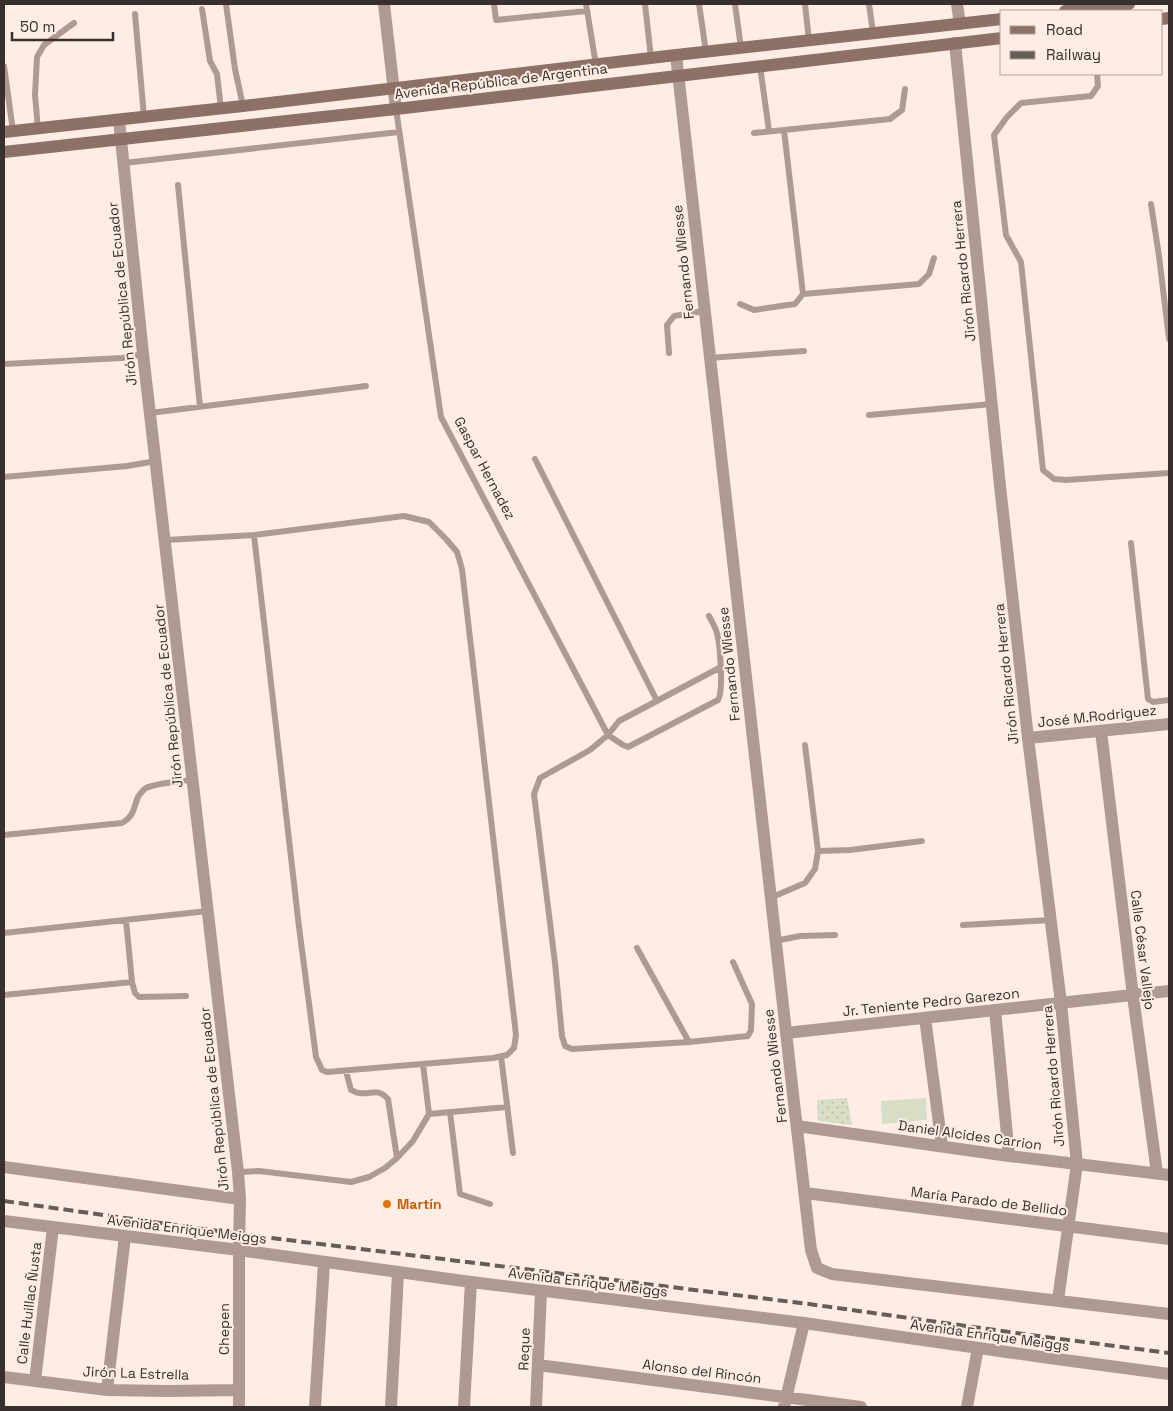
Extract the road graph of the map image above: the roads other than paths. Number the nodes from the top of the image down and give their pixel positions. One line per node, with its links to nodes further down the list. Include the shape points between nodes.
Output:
1 (226, 4): 33 (lane)
2 (384, 4): 31 (street, Gaspar Hernadez)
3 (494, 4): 11 (lane, via 496,20)
4 (645, 4): 25 (lane)
5 (699, 4): 23 (lane)
6 (735, 4): 22 (lane)
7 (805, 4): 20 (lane)
8 (869, 4): 18 (lane)
9 (957, 4): 17 (street)
10 (1129, 4): 13 (main road)
11 (587, 7): 26 (lane)
12 (202, 9): 34 (lane, via 210,62 218,74)
13 (1074, 10)
14 (135, 14): 36 (lane)
15 (1000, 19): 17 (main road, Avenida República de Argentina)
16 (74, 23): 38 (lane, via 44,45 37,57 35,95)
17 (960, 24): 18 (main road, Avenida República de Argentina)
18 (873, 33): 20 (main road, Avenida República de Argentina)
19 (1000, 38): 21 (main road, Avenida República de Argentina)
20 (809, 40): 22 (main road, Avenida República de Argentina)
21 (955, 43): 28 (main road, Avenida República de Argentina); 60 (street, Jirón Ricardo Herrera)
22 (741, 48): 23 (main road, Avenida República de Argentina)
23 (706, 52): 24 (main road, Avenida República de Argentina)
24 (676, 55): 25 (main road, Avenida República de Argentina); 29 (street, Fernando Wiesse)
25 (651, 58): 26 (main road, Avenida República de Argentina)
26 (596, 65): 31 (main road, Avenida República de Argentina)
27 (4, 66): 40 (lane)
28 (760, 66): 29 (main road, Avenida República de Argentina); 42 (lane)
29 (678, 75): 35 (main road, Avenida República de Argentina); 52 (street, Fernando Wiesse)
30 (1096, 75): 66 (lane, via 1098,86 1091,96 1022,104 994,135 1006,234 1021,262 1043,470 1054,479 1066,480)
31 (394, 89): 33 (main road, Avenida República de Argentina); 35 (street, Gaspar Hernadez)
32 (904, 90): 39 (lane, via 902,110 890,119)
33 (243, 106): 34 (main road, Avenida República de Argentina)
34 (221, 109): 36 (main road, Avenida República de Argentina)
35 (396, 109): 41 (lane, Gaspar Hernadez); 44 (main road, Avenida República de Argentina)
36 (144, 117): 37 (main road, Avenida República de Argentina)
37 (119, 120): 38 (main road, Avenida República de Argentina); 44 (street, Jirón República de Ecuador)
38 (38, 129): 40 (main road, Avenida República de Argentina)
39 (784, 130): 42 (lane); 50 (lane)
40 (8, 132)
41 (399, 132): 46 (lane); 77 (lane, Gaspar Hernadez, via 441,417)
42 (769, 132): 43 (lane)
43 (754, 133)
44 (121, 139): 45 (main road, Avenida República de Argentina); 46 (street, Jirón República de Ecuador)
45 (4, 152)
46 (124, 163): 56 (street, Jirón República de Ecuador)
47 (178, 185): 61 (lane)
48 (1151, 204): 53 (lane)
49 (934, 258): 50 (lane, via 930,274 919,284)
50 (803, 294): 51 (lane, via 795,304 754,310)
51 (740, 304)
52 (704, 311): 55 (lane, via 674,316 667,325); 57 (street, Fernando Wiesse)
53 (1169, 339)
54 (804, 351): 57 (lane)
55 (669, 353)
56 (143, 354): 58 (lane); 62 (street, Jirón República de Ecuador)
57 (710, 358): 84 (street, Fernando Wiesse)
58 (4, 364)
59 (366, 386): 61 (lane)
60 (992, 404): 63 (lane); 78 (street, Jirón Ricardo Herrera)
61 (200, 406): 62 (lane)
62 (150, 413): 65 (street, Jirón República de Ecuador)
63 (869, 415)
64 (535, 460): 74 (lane)
65 (156, 461): 67 (lane); 69 (street, Jirón República de Ecuador)
66 (1169, 473)
67 (4, 477)
68 (254, 535): 69 (lane); 104 (lane, via 404,516 429,522 457,552 462,570 516,1036 514,1048); 106 (lane, via 316,1058 322,1070)
69 (166, 540): 80 (street, Jirón República de Ecuador)
70 (1131, 543): 73 (lane, via 1148,699 1153,702)
71 (709, 616): 72 (lane, via 716,631)
72 (721, 666): 74 (lane); 77 (lane, via 718,700 628,747)
73 (1169, 700)
74 (657, 701): 77 (lane, via 619,721)
75 (1169, 727): 76 (street, José M.Rodriguez)
76 (1101, 730): 78 (street, José M.Rodriguez); 98 (street, Calle César Vallejo)
77 (608, 735): 103 (lane, via 590,750 540,778 534,794 562,1036 565,1046 572,1049)
78 (1028, 738): 87 (street, Jirón Ricardo Herrera)
79 (805, 745): 83 (lane)
80 (192, 780): 81 (lane, via 146,788 130,818 122,823); 85 (street, Jirón República de Ecuador)
81 (4, 834)
82 (922, 841): 83 (lane)
83 (818, 851): 84 (lane, via 815,869 805,883)
84 (770, 898): 91 (street, Fernando Wiesse)
85 (208, 910): 86 (lane); 117 (street, Jirón República de Ecuador)
86 (126, 920): 89 (lane); 94 (lane)
87 (1051, 920): 88 (lane); 99 (street, Jirón Ricardo Herrera)
88 (962, 925)
89 (4, 933)
90 (835, 935): 91 (lane)
91 (775, 940): 102 (street, Fernando Wiesse)
92 (637, 948): 103 (lane)
93 (733, 962): 103 (lane, via 752,1004 750,1033 748,1036)
94 (132, 982): 96 (lane); 97 (lane, via 139,997)
95 (1169, 992): 98 (street, Jr. Teniente Pedro Garezon)
96 (4, 995)
97 (186, 996)
98 (1133, 996): 99 (street, Jr. Teniente Pedro Garezon); 118 (street, Calle César Vallejo)
99 (1062, 1003): 100 (street, Jr. Teniente Pedro Garezon); 115 (street, Jirón Ricardo Herrera)
100 (995, 1010): 101 (street, Jr. Teniente Pedro Garezon); 113 (street)
101 (925, 1018): 102 (street, Jr. Teniente Pedro Garezon); 111 (street)
102 (786, 1033): 110 (street, Fernando Wiesse)
103 (689, 1042)
104 (501, 1056): 105 (lane); 107 (lane)
105 (423, 1064): 106 (lane); 109 (lane)
106 (346, 1070): 114 (lane, via 351,1090 359,1094 376,1092 388,1099)
107 (507, 1107): 108 (lane); 112 (lane)
108 (450, 1112): 109 (lane); 121 (lane, via 460,1194)
109 (430, 1114): 114 (lane, via 413,1141)
110 (797, 1126): 111 (street, Daniel Alcides Carrion); 119 (street, Fernando Wiesse)
111 (942, 1146): 113 (street, Daniel Alcides Carrion)
112 (513, 1153)
113 (1009, 1156): 115 (street, Daniel Alcides Carrion)
114 (397, 1158): 117 (lane, via 369,1177 351,1182 259,1171)
115 (1077, 1164): 118 (street, Daniel Alcides Carrion); 123 (street, Jirón Ricardo Herrera)
116 (4, 1167): 120 (street)
117 (238, 1172): 120 (street, Jirón República de Ecuador)
118 (1163, 1174)
119 (805, 1193): 123 (street, María Parado de Bellido); 132 (street, Fernando Wiesse, via 811,1250 818,1268 832,1274)
120 (240, 1199): 127 (street, Jirón República de Ecuador)
121 (490, 1204)
122 (4, 1221): 124 (street, Avenida Enrique Meiggs)
123 (1068, 1226): 126 (street, María Parado de Bellido); 132 (street, Jirón Ricardo Herrera)
124 (53, 1227): 125 (street, Avenida Enrique Meiggs); 139 (street, Calle Huillac Ñusta)
125 (125, 1236): 127 (street, Avenida Enrique Meiggs); 140 (street)
126 (1169, 1239)
127 (239, 1250): 128 (street, Avenida Enrique Meiggs); 141 (street, Chepen)
128 (324, 1263): 129 (street, Avenida Enrique Meiggs); 144 (street)
129 (398, 1273): 130 (street, Avenida Enrique Meiggs); 145 (street)
130 (471, 1282): 131 (street, Avenida Enrique Meiggs); 146 (street)
131 (541, 1291): 134 (street, Avenida Enrique Meiggs); 136 (street, Reque)
132 (1058, 1300): 133 (street)
133 (1169, 1314)
134 (804, 1323): 135 (street, Avenida Enrique Meiggs); 142 (street)
135 (978, 1348): 137 (street, Avenida Enrique Meiggs); 149 (street)
136 (538, 1365): 142 (street, Alonso del Rincón); 147 (street, Reque)
137 (1169, 1374)
138 (4, 1377): 139 (street, Jirón La Estrella)
139 (35, 1381): 140 (street, Jirón La Estrella)
140 (107, 1390): 141 (street, Jirón La Estrella)
141 (238, 1390): 143 (street, Chepen)
142 (785, 1402): 148 (street, Alonso del Rincón)
143 (239, 1407)
144 (315, 1407)
145 (391, 1407)
146 (464, 1407)
147 (536, 1407)
148 (862, 1407)
149 (967, 1407)

